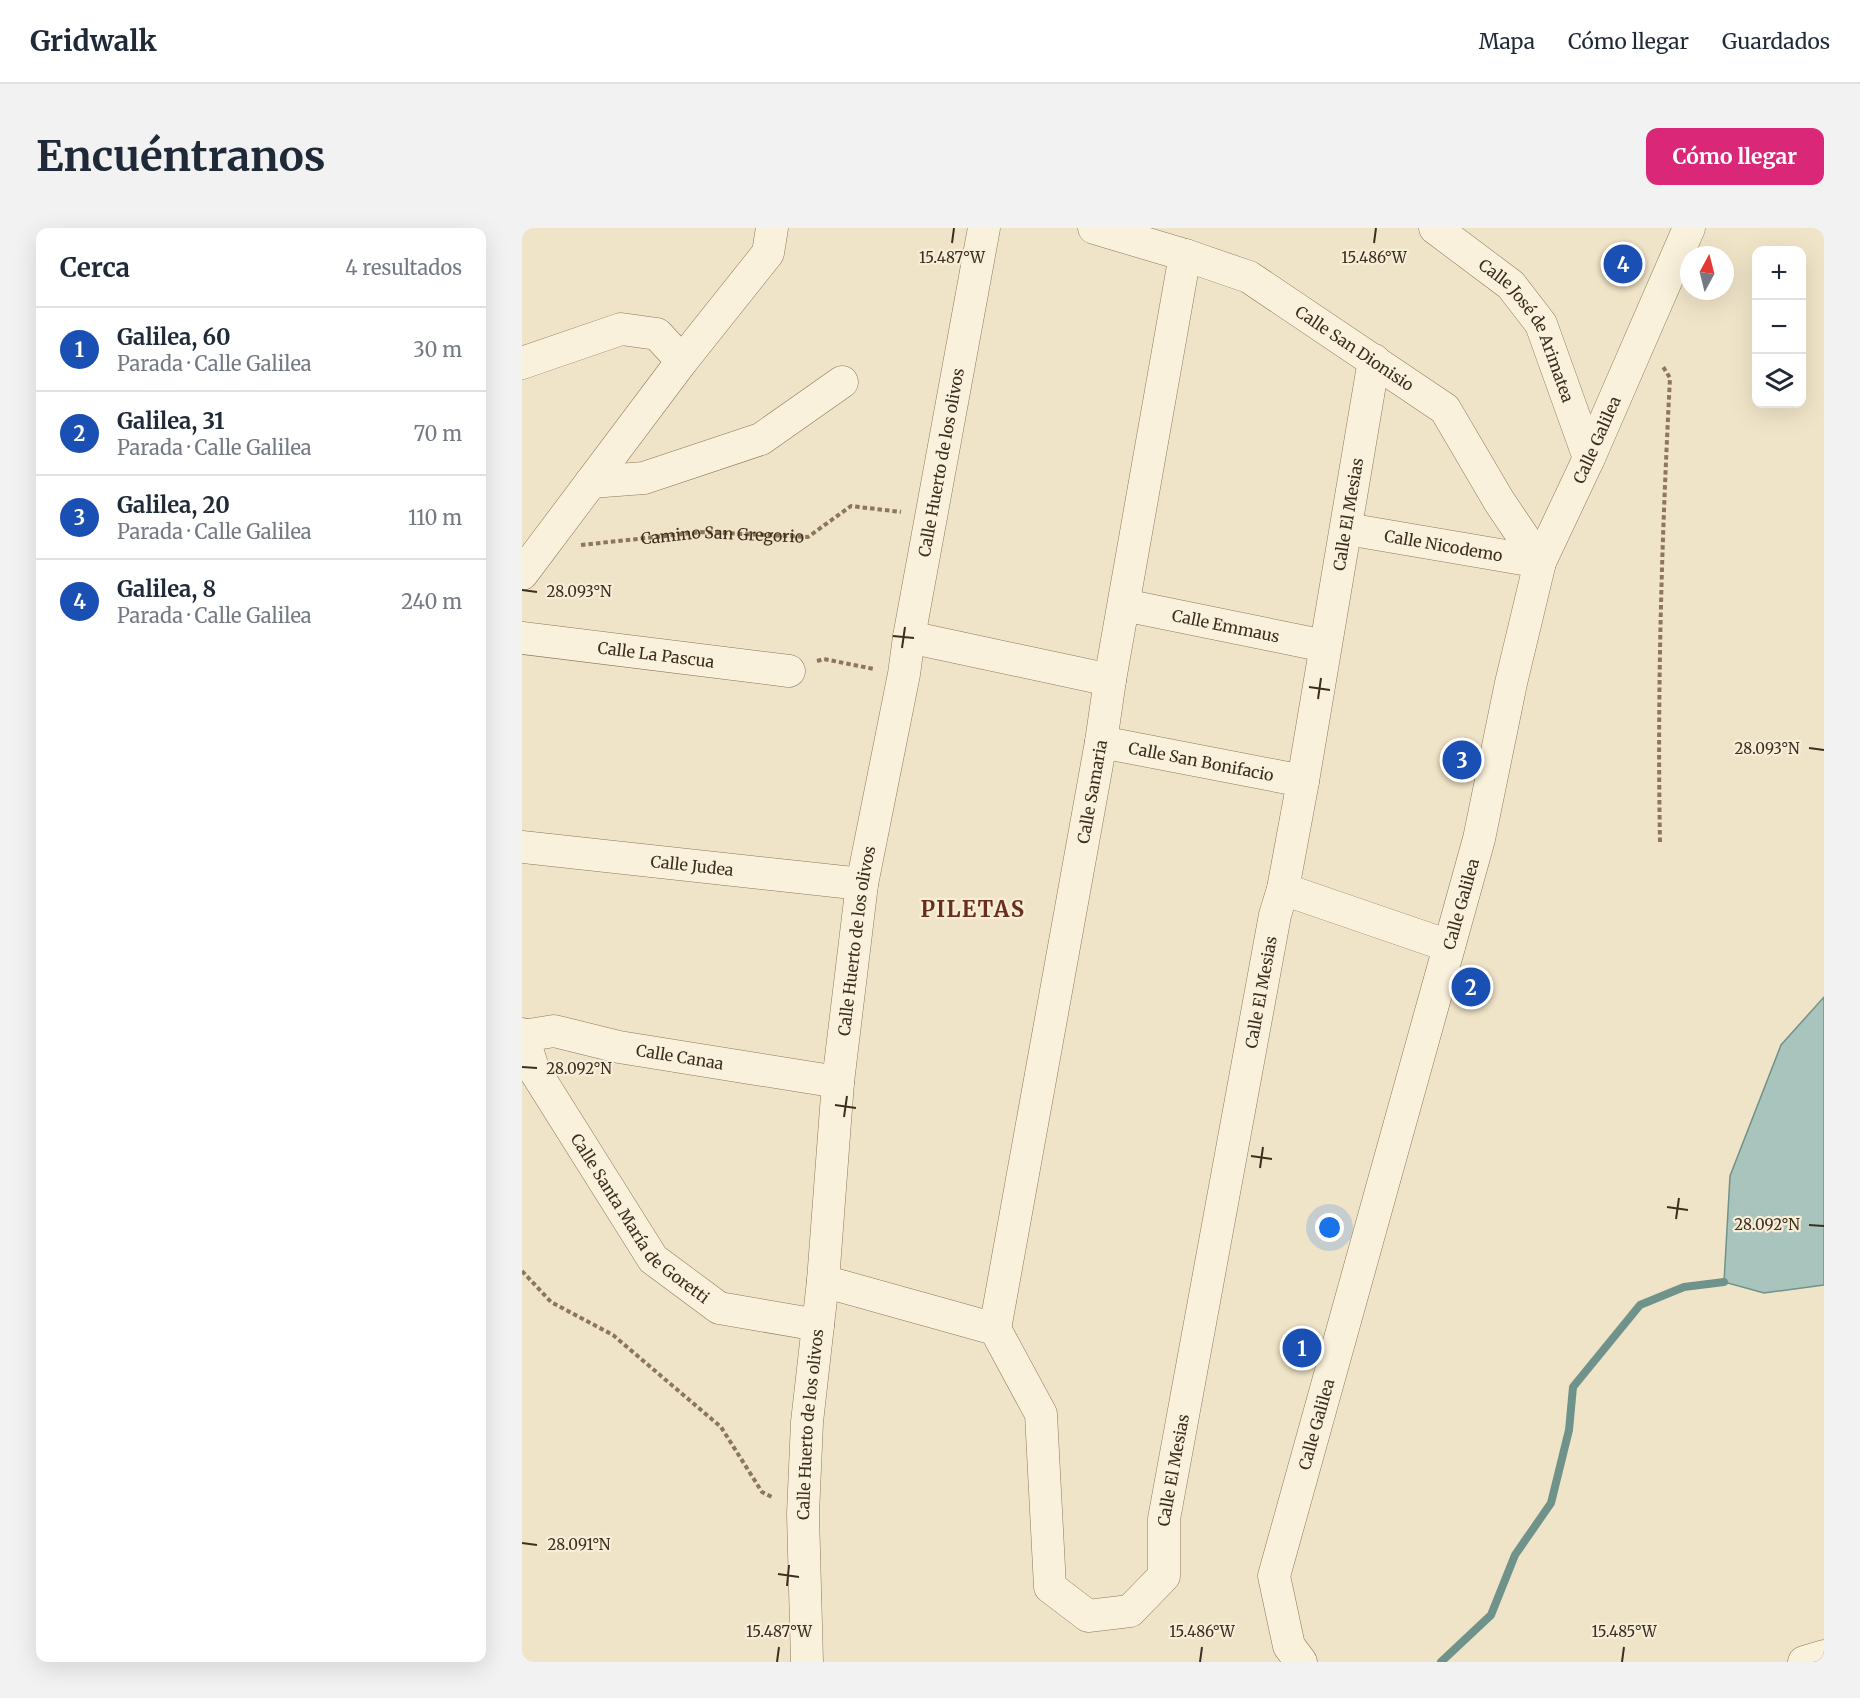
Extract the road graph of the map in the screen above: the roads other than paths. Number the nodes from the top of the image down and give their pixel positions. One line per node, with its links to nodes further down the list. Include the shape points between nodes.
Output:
1 (772, 228): 8 (street, via 768,253)
2 (984, 228): 17 (street, Calle Huerto de los olivos)
3 (1094, 228): 6 (street, Calle San Dionisio)
4 (1435, 228): 11 (street, Calle José de Arimatea, via 1511,285 1540,324)
5 (1689, 228): 11 (street, Calle Galilea)
6 (1185, 255): 7 (street, Calle San Dionisio, via 1249,277); 16 (street, Calle Samaria)
7 (1374, 360): 13 (street, Calle El Mesias); 14 (street, Calle San Dionisio, via 1445,409)
8 (682, 361): 9 (street, via 657,334 621,329); 12 (street)
9 (522, 363)
10 (842, 382): 12 (street, via 761,439 644,478)
11 (1589, 458): 14 (street, Calle Galilea)
12 (591, 482): 15 (street)
13 (1347, 529): 14 (street, Calle Nicodemo); 19 (street, Calle El Mesias)
14 (1540, 562): 27 (street, Calle Galilea, via 1479,839)
15 (522, 574)
16 (1124, 605): 19 (street, Calle Emmaus); 21 (street, Calle Samaria)
17 (909, 637): 21 (street); 25 (street, Calle Huerto de los olivos)
18 (522, 638): 20 (street, Calle La Pascua)
19 (1325, 646): 23 (street, Calle El Mesias)
20 (789, 671)
21 (1110, 680): 22 (street, Calle Samaria)
22 (1101, 742): 23 (street, Calle San Bonifacio); 32 (street, Calle Samaria)
23 (1303, 781): 26 (street, Calle El Mesias)
24 (522, 847): 25 (street, Calle Judea)
25 (862, 884): 29 (street, Calle Huerto de los olivos)
26 (1283, 889): 27 (street); 32 (street, Calle El Mesias, via 1164,1519 1164,1576 1130,1611 1088,1616 1050,1587 1041,1414)
27 (1449, 946): 35 (street, Calle Galilea, via 1274,1576 1289,1646)
28 (523, 1035): 29 (street, Calle Canaa, via 554,1031 619,1047); 31 (street, Calle Santa María de Goretti, via 533,1068 652,1259 719,1308)
29 (838, 1082): 30 (street, Calle Huerto de los olivos)
30 (823, 1281): 31 (street, Calle Huerto de los olivos); 32 (street)
31 (818, 1325): 34 (street, Calle Huerto de los olivos, via 807,1422 803,1514)
32 (995, 1329)
33 (1824, 1656): 36 (street)
34 (807, 1662)
35 (1302, 1662)
36 (1804, 1662)

